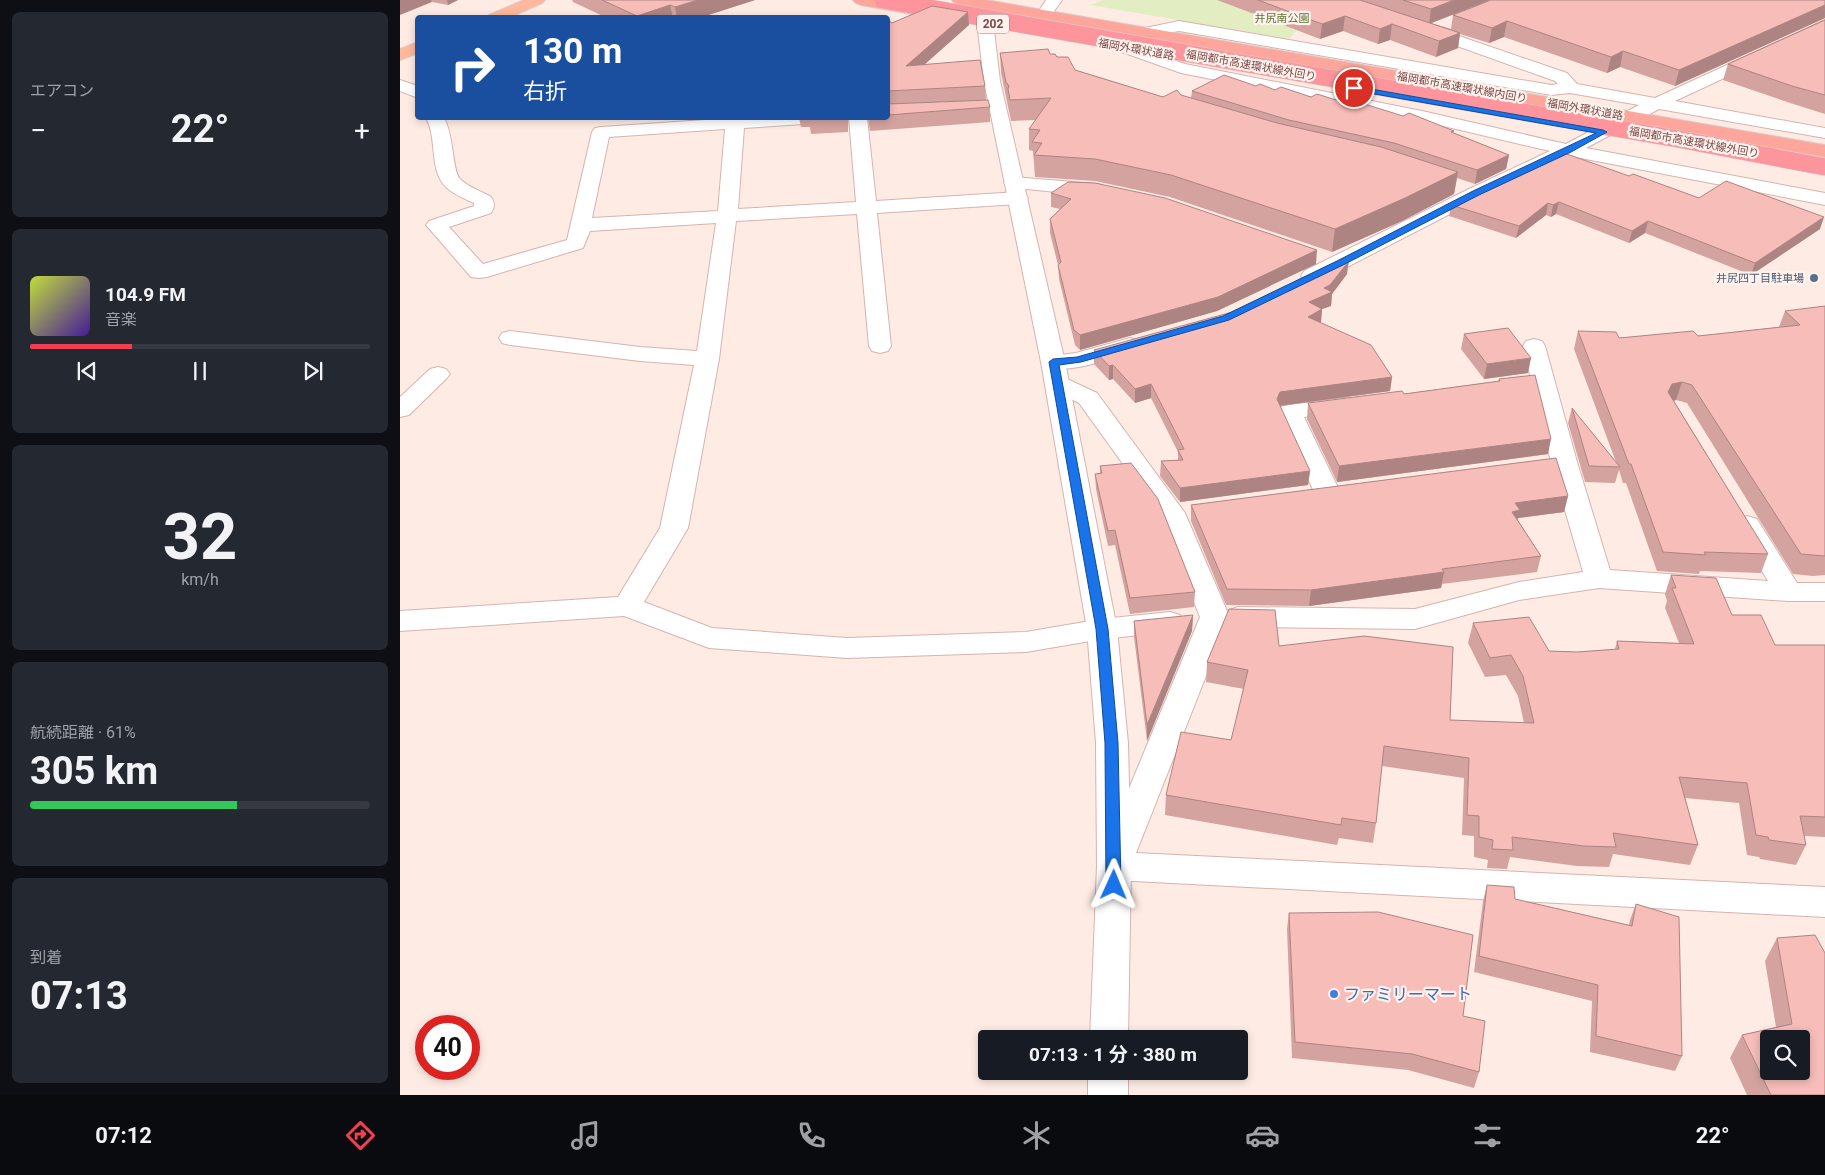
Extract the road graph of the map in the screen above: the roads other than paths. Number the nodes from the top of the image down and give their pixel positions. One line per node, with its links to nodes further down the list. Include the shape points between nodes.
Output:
1 (506, 0): 8 (main road)
2 (537, 0): 8 (main road)
3 (861, 0): 9 (highway, 福岡外環状道路 / 202)
4 (883, 0): 31 (highway, 福岡都市高速環状線外回り, bridge)
5 (961, 0): 7 (highway, 福岡外環状道路 / 202); 9 (street); 30 (highway, 福岡都市高速環状線内回り)
6 (1054, 0): 7 (street)
7 (1045, 14): 14 (highway, 福岡外環状道路 / 202)
8 (487, 15)
9 (985, 22): 16 (highway, 福岡外環状道路 / 202); 34 (street, via 992,82 990,107)
10 (1447, 24): 13 (street)
11 (1412, 25): 13 (street)
12 (1825, 25): 21 (street)
13 (1430, 31): 19 (street, via 1561,77)
14 (1146, 32): 19 (street, via 1179,26 1551,90); 22 (highway, 福岡外環状道路 / 202)
15 (415, 48): 17 (main road)
16 (1125, 48): 27 (highway, 福岡外環状道路 / 202); 29 (street, via 1181,68 1422,116)
17 (400, 55)
18 (400, 85): 20 (street)
19 (1571, 88): 21 (street)
20 (415, 92)
21 (1657, 104): 22 (street); 28 (street)
22 (1631, 117): 27 (street); 30 (highway, 福岡外環状道路 / 202)
23 (437, 120): 40 (street, via 442,126 447,174 451,182 484,201 484,210 436,225 480,272 576,244)
24 (785, 120): 26 (street)
25 (858, 120): 38 (street)
26 (735, 123): 39 (street); 40 (street, via 601,132)
27 (1603, 132): 29 (street); 32 (highway, 福岡外環状道路 / 202)
28 (1825, 133)
29 (1568, 150): 36 (street); 37 (street)
30 (1825, 150)
31 (1825, 167)
32 (1825, 170)
33 (1449, 184): 36 (street)
34 (1016, 190): 35 (street, via 1095,189); 38 (street); 49 (street)
35 (1113, 193)
36 (1476, 193): 42 (street)
37 (1825, 199)
38 (867, 207): 39 (street); 46 (street)
39 (727, 216): 40 (street); 48 (street)
40 (581, 225)
41 (1314, 254): 42 (street)
42 (1340, 263): 43 (street)
43 (1296, 284)
44 (510, 338): 48 (street)
45 (1152, 339): 49 (street, via 1077,360)
46 (880, 346)
47 (1534, 346): 57 (street, via 1534,381 1554,463)
48 (707, 359): 60 (street, via 674,528)
49 (1055, 372): 56 (street, via 1088,398); 63 (street)
50 (438, 374): 52 (street)
51 (1367, 402): 53 (street, via 1289,412 1337,492)
52 (400, 410)
53 (1298, 497)
54 (1737, 509): 58 (street)
55 (1201, 510): 56 (street)
56 (1172, 513): 61 (street)
57 (1599, 580): 58 (street); 61 (street, via 1519,591 1415,619)
58 (1789, 592): 59 (street)
59 (1825, 592)
60 (626, 606): 62 (street); 63 (street, via 709,638 847,648 1026,642)
61 (1215, 617): 63 (street); 64 (street)
62 (400, 620)
63 (1102, 629): 64 (street, via 1112,743)
64 (1114, 866): 65 (street); 66 (street)
65 (1825, 902)
66 (1109, 1030)
67 (1108, 1080): 68 (street)
68 (1108, 1095)

